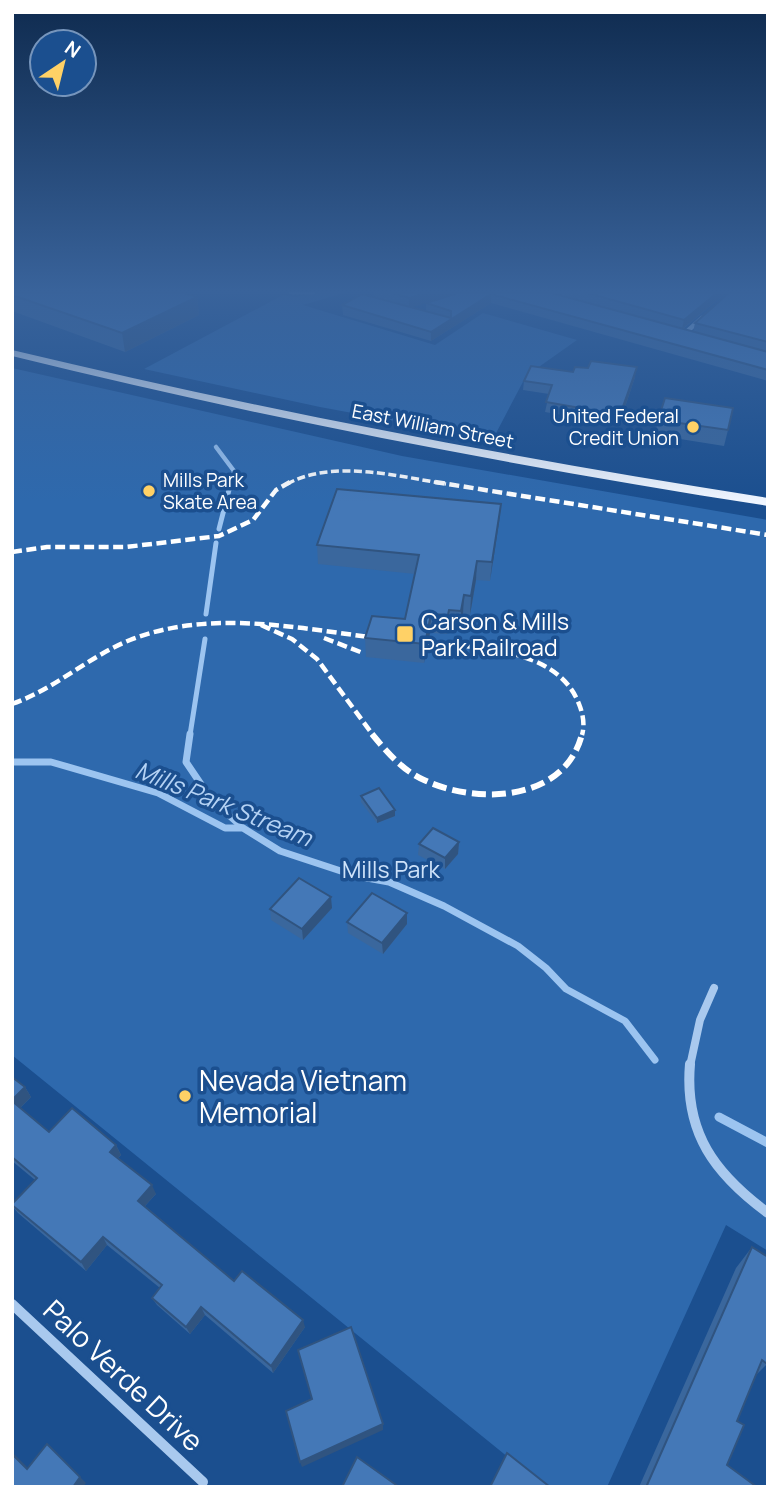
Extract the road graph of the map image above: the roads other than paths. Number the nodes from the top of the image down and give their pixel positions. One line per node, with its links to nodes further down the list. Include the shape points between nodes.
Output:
1 (48, 362): 2 (main road, East William Street, via 338,428)
2 (768, 502)
3 (714, 988): 4 (street, via 691,1054 691,1118 718,1170 740,1194)
4 (768, 1213)
5 (12, 1304): 6 (street, Palo Verde Drive)
6 (203, 1482)

